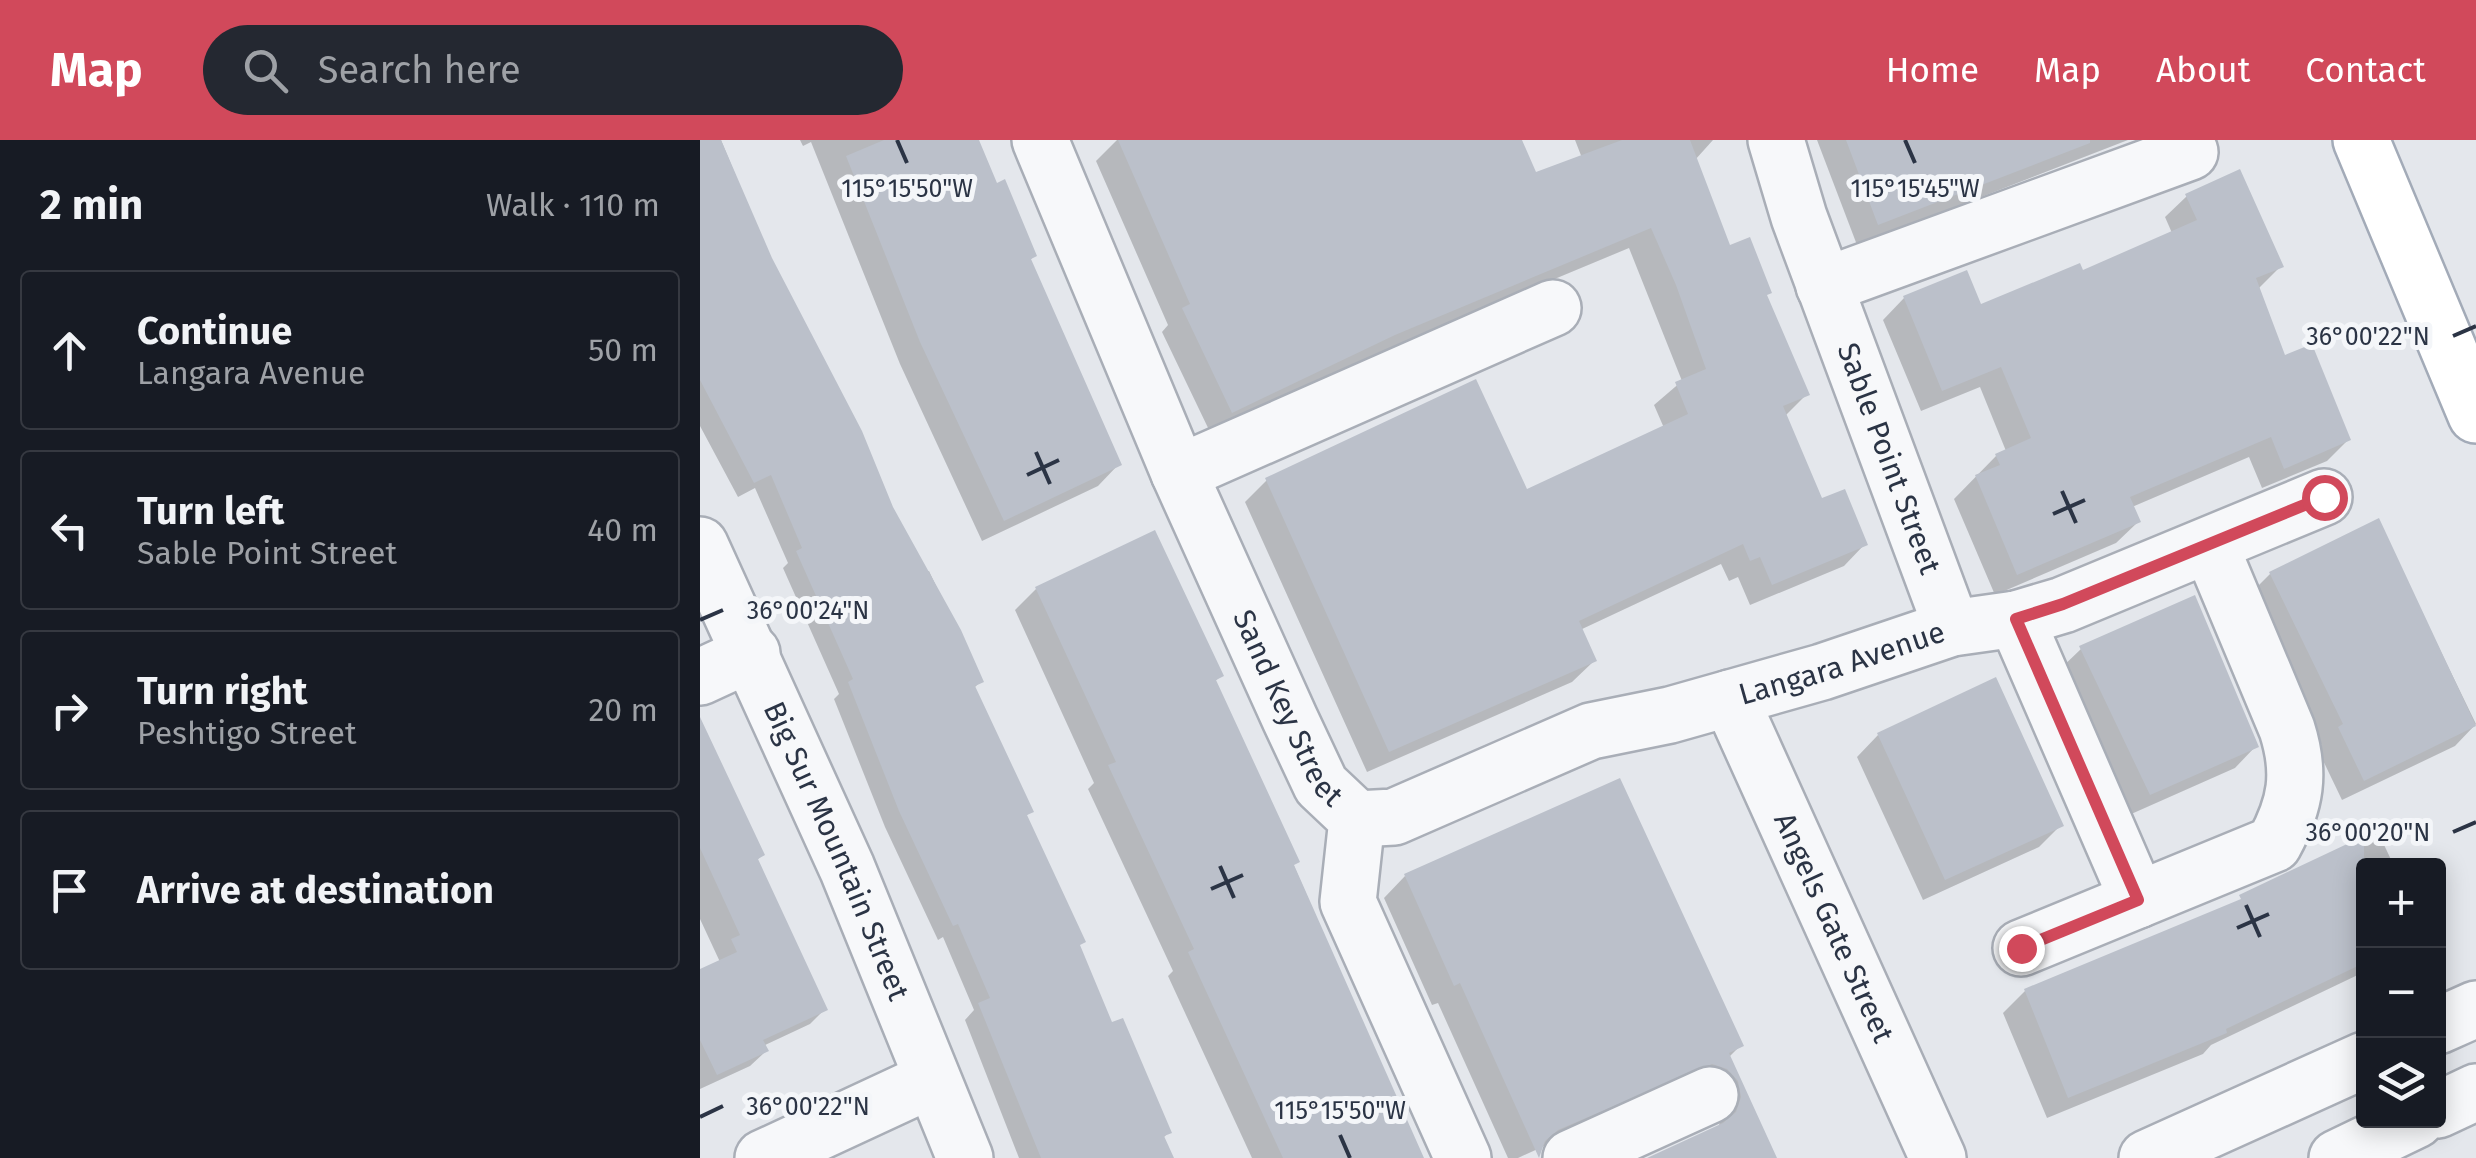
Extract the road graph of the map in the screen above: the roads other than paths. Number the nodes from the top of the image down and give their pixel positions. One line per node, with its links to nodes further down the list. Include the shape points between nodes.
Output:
1 (1040, 140): 8 (street, Sand Key Street)
2 (1776, 140): 5 (street, Sable Point Street)
3 (2361, 140): 7 (main road)
4 (2190, 152): 5 (street)
5 (1824, 286): 13 (street, Sable Point Street)
6 (1552, 308): 8 (street)
7 (2476, 415)
8 (1180, 472): 17 (street, Sand Key Street, via 1321,785)
9 (2324, 497): 11 (street, Langara Avenue)
10 (700, 544): 14 (street, Big Sur Mountain Street)
11 (2210, 544): 12 (street, Langara Avenue); 18 (street, via 2292,742 2292,810 2274,844)
12 (2016, 619): 13 (street, Langara Avenue); 18 (street)
13 (1952, 628): 16 (street, Langara Avenue)
14 (752, 653): 15 (street); 23 (street, Big Sur Mountain Street)
15 (700, 678)
16 (1730, 698): 17 (street, Langara Avenue, via 1591,730 1394,817); 32 (street, Angels Gate Street)
17 (1357, 819): 30 (street, Sand Key Street, via 1348,902)
18 (2138, 900): 19 (street)
19 (2021, 948)
20 (2476, 1009): 21 (street)
21 (2446, 1022)
22 (2356, 1064): 33 (street)
23 (932, 1080): 28 (street); 29 (street, Big Sur Mountain Street)
24 (2476, 1092): 26 (street)
25 (1710, 1095): 31 (street)
26 (2446, 1106)
27 (2399, 1128): 34 (street)
28 (763, 1158)
29 (965, 1158)
30 (1462, 1158)
31 (1571, 1158)
32 (1938, 1158)
33 (2147, 1158)
34 (2336, 1158)

